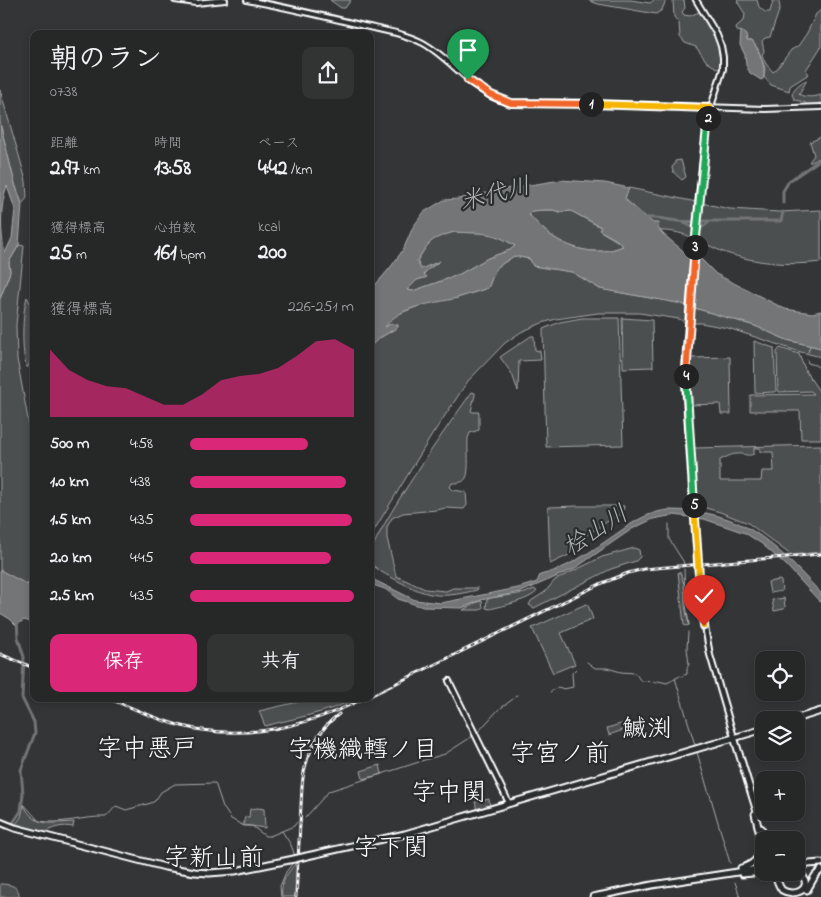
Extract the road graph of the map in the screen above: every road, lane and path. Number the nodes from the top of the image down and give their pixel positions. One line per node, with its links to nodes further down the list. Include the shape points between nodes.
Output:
1 (175, 0): 2 (main road, via 196,3)
2 (226, 0)
3 (247, 0): 6 (main road, via 412,38 437,52 468,80 506,102)
4 (696, 0): 6 (main road, via 716,35 723,57 723,69)
5 (821, 107): 6 (main road)
6 (710, 108): 11 (main road, bridge, via 699,202 686,380 701,604 710,655)
7 (449, 681): 13 (main road)
8 (821, 711): 9 (highway)
9 (805, 716)
10 (755, 731): 11 (highway)
11 (734, 737): 12 (highway); 13 (highway)
12 (748, 783): 14 (highway); 17 (highway)
13 (509, 803): 16 (highway, bridge, via 405,834 235,871 209,873 165,867)
14 (755, 814)
15 (756, 821): 23 (highway, via 761,846 756,860 743,868)
16 (10, 825)
17 (762, 831)
18 (821, 863): 19 (highway)
19 (805, 865)
20 (821, 870): 30 (highway)
21 (755, 871): 23 (highway)
22 (755, 871): 28 (highway)
23 (699, 877): 27 (highway)
24 (776, 881): 29 (highway, via 779,890)
25 (778, 881): 26 (highway, via 784,892 796,896 803,892)
26 (805, 881)
27 (593, 897)
28 (606, 897)
29 (789, 897)
30 (799, 897)

